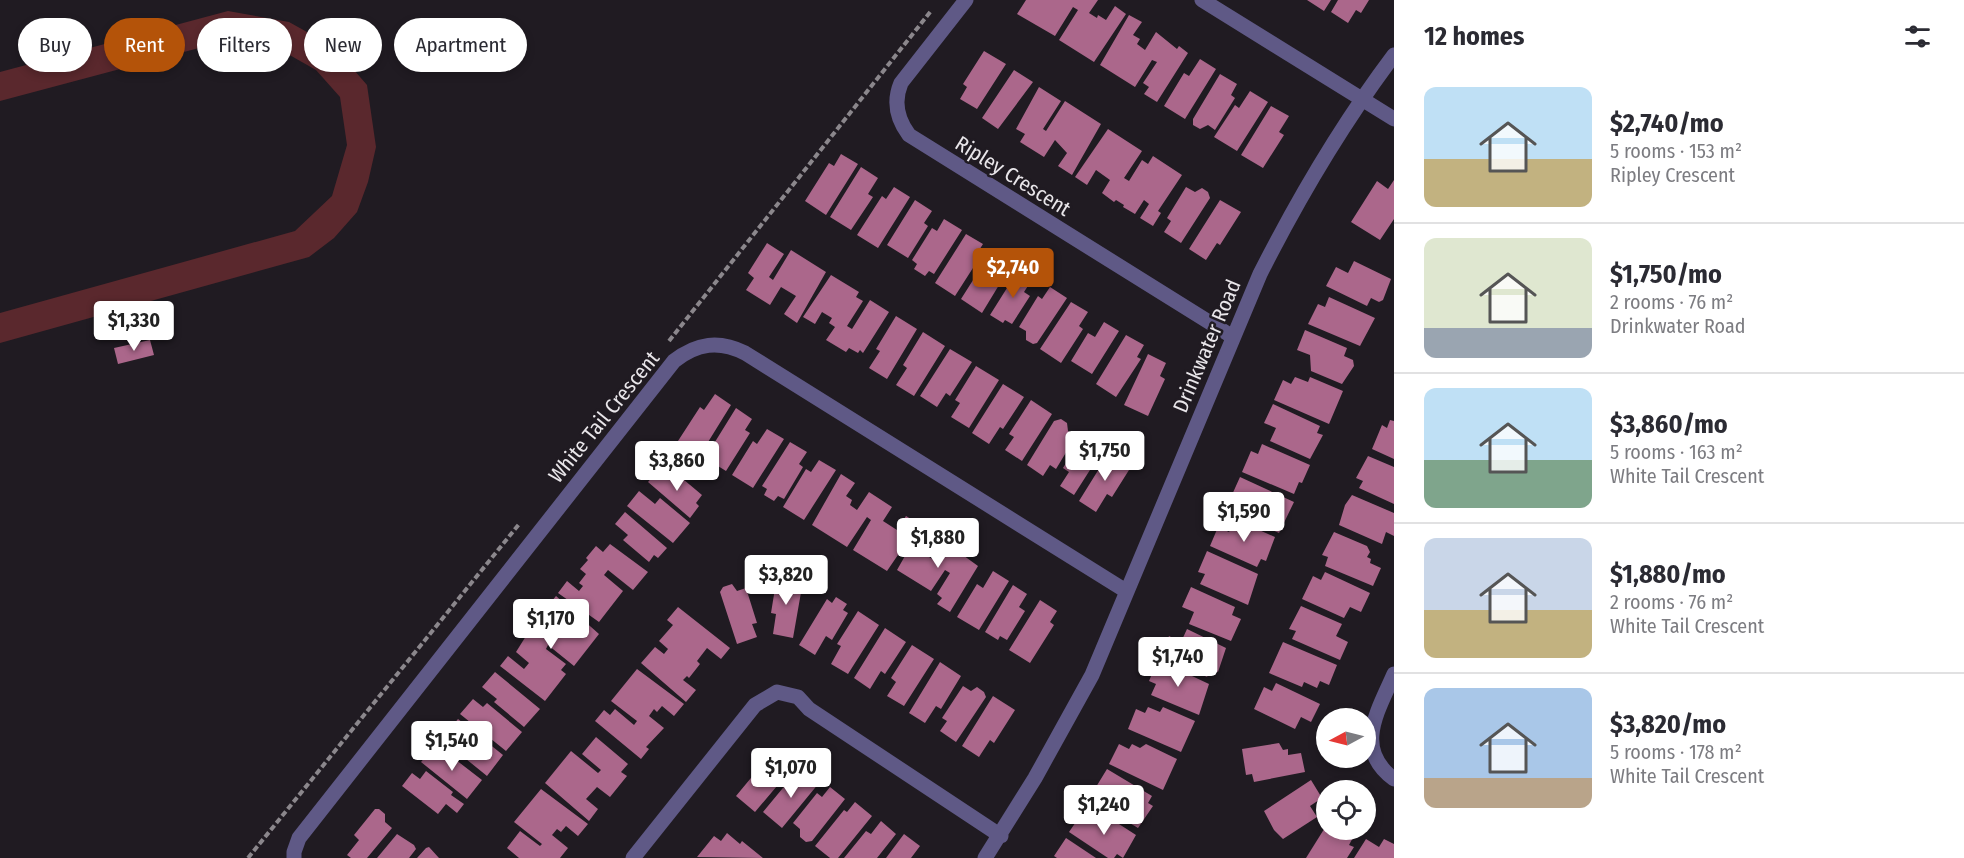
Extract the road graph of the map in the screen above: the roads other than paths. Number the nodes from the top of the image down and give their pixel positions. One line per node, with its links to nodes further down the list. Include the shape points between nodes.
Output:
1 (966, 0): 6 (street, Ripley Crescent, via 901,83 898,115 909,135)
2 (1202, 0): 4 (street)
3 (1394, 55): 4 (street, Drinkwater Road)
4 (1362, 98): 5 (street); 6 (street, Drinkwater Road, via 1290,213)
5 (1394, 118)
6 (1233, 337): 7 (street, Drinkwater Road)
7 (1126, 591): 10 (street, Drinkwater Road, via 1067,725); 11 (street, White Tail Crescent, via 745,353 723,345 696,347 674,361 306,828)
8 (1394, 674): 9 (street, via 1375,718 1371,742 1376,762)
9 (1394, 779)
10 (1001, 836): 12 (street, via 809,709 798,697 777,692 755,705); 13 (street, Drinkwater Road)
11 (294, 858)
12 (633, 858)
13 (985, 858)

